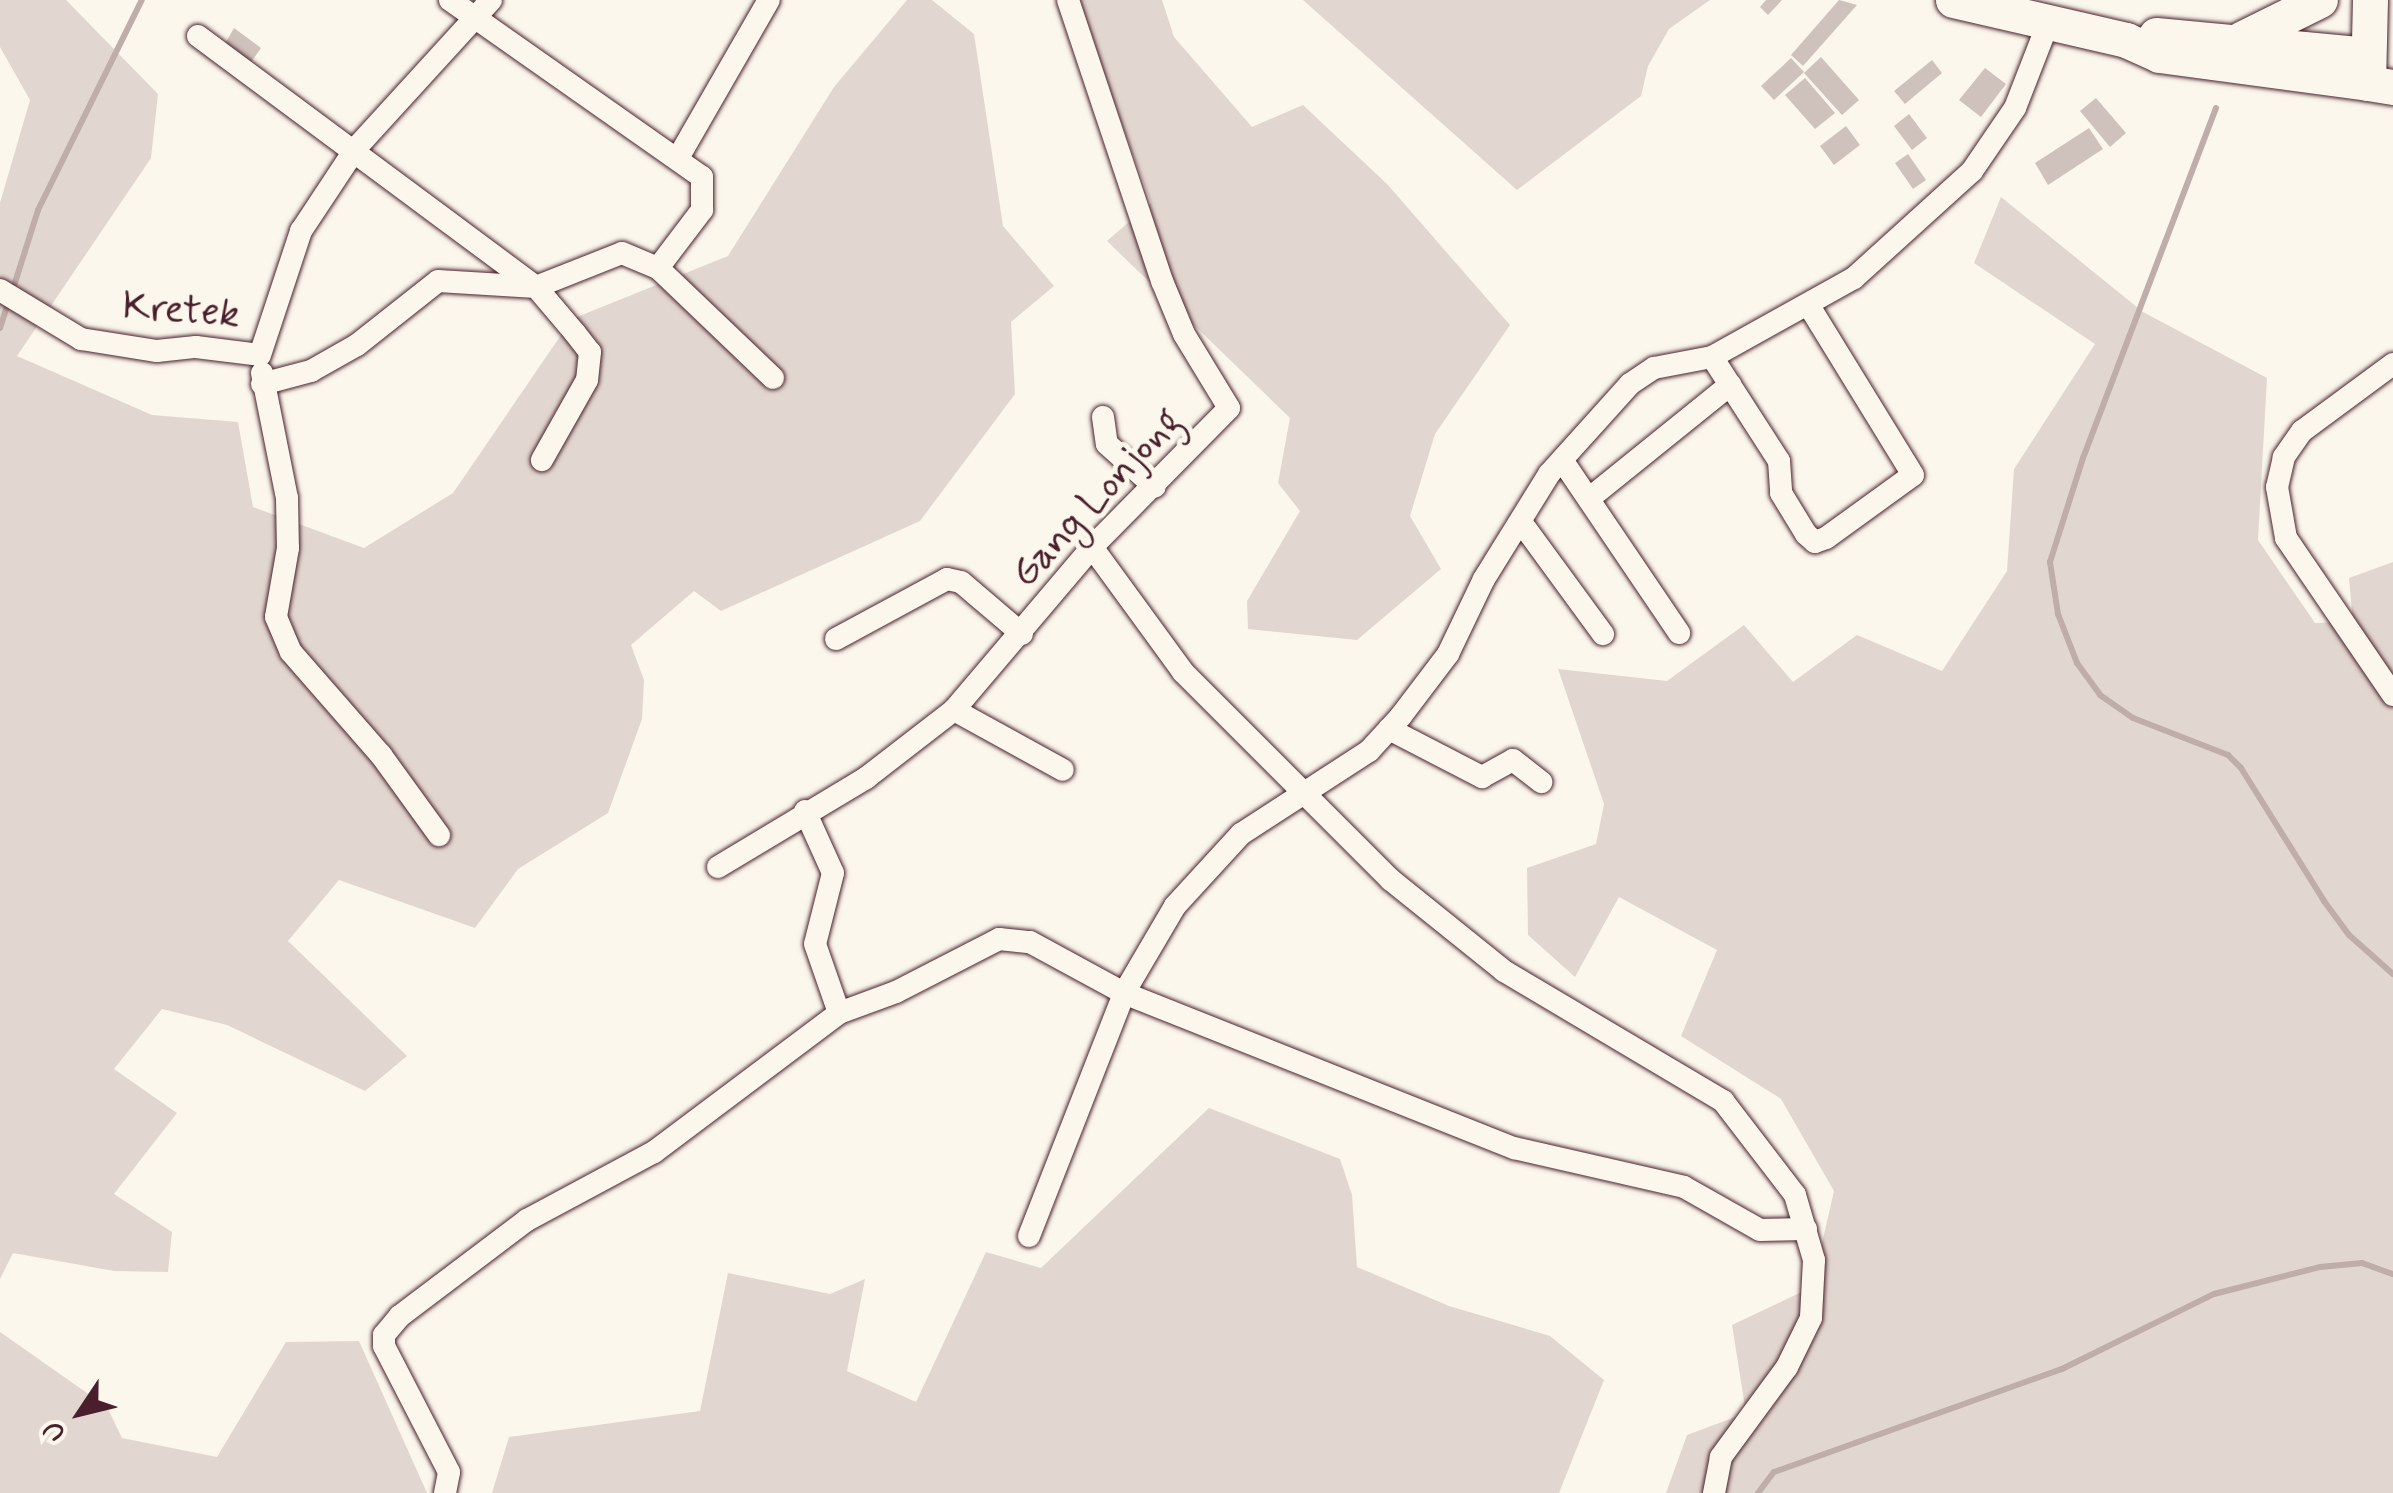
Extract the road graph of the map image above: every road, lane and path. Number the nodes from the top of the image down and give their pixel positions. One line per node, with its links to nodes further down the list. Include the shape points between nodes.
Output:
1 (450, 0): 9 (street)
2 (491, 0): 9 (street, Kretek)
3 (770, 0): 16 (street)
4 (1068, 0): 30 (street, Gang Lonjong, via 1162,282 1229,408)
5 (2320, 0): 12 (main road)
6 (2370, 0): 14 (main road)
7 (2389, 0): 14 (main road)
8 (1959, 1): 10 (main road)
9 (474, 20): 15 (street, Kretek); 16 (street)
10 (2047, 26): 13 (main road); 20 (street, via 2015,108 1972,171 1854,278)
11 (198, 36): 15 (street)
12 (2241, 39): 13 (main road, via 2161,34); 14 (main road)
13 (2126, 40): 14 (main road, via 2158,55)
14 (2383, 71)
15 (356, 148): 18 (street); 21 (street, Kretek, via 301,232)
16 (678, 158): 17 (street, via 702,177 706,194 702,210)
17 (658, 268): 18 (street, via 622,253); 24 (street)
18 (536, 287): 25 (street, via 438,281 357,346 311,371); 28 (street, via 590,352 591,363)
19 (0, 290): 21 (street, Kretek, via 81,339 157,351 196,347)
20 (1809, 306): 22 (street); 26 (street, via 1913,475 1906,484 1815,542 1781,493 1779,461)
21 (260, 355): 25 (street)
22 (1712, 358): 26 (street); 29 (street, via 1654,368 1611,402)
23 (2393, 364): 38 (street, via 2302,430 2284,456 2277,487 2286,538)
24 (773, 378)
25 (262, 384): 45 (street, via 287,498 288,548 276,618 290,652 382,755)
26 (1730, 385): 31 (street)
27 (1103, 417): 30 (street, via 1107,444)
28 (542, 460)
29 (1562, 460): 31 (street); 32 (street)
30 (1155, 488): 33 (street, Gang Lonjong)
31 (1591, 497): 34 (street)
32 (1525, 515): 36 (street); 40 (street, via 1448,654)
33 (1092, 548): 35 (street, Gang Lonjong); 43 (street, via 1183,672)
34 (1679, 632)
35 (1022, 634): 37 (street, via 961,582 946,579); 39 (street, Gang Lonjong)
36 (1604, 634)
37 (836, 639)
38 (2393, 695)
39 (954, 710): 41 (street); 44 (street, Gang Lonjong, via 866,778)
40 (1389, 729): 42 (street, via 1482,778 1514,760); 43 (street, via 1369,751)
41 (1063, 770)
42 (1541, 782)
43 (1299, 794): 47 (street, via 1240,834 1187,892); 49 (street, via 1504,971 1724,1101 1796,1196)
44 (805, 810): 46 (street, Gang Lonjong); 48 (street, via 833,873 814,944)
45 (439, 835)
46 (718, 867)
47 (1124, 993): 48 (street, via 1030,942 999,939); 49 (street, via 1514,1148 1684,1186 1760,1230); 50 (street)
48 (839, 1014): 51 (street, via 654,1152 527,1220 390,1328 384,1346 449,1472)
49 (1806, 1228): 52 (street, via 1814,1260 1811,1318 1786,1367 1721,1457)
50 (1029, 1236)
51 (444, 1493)
52 (1714, 1493)

